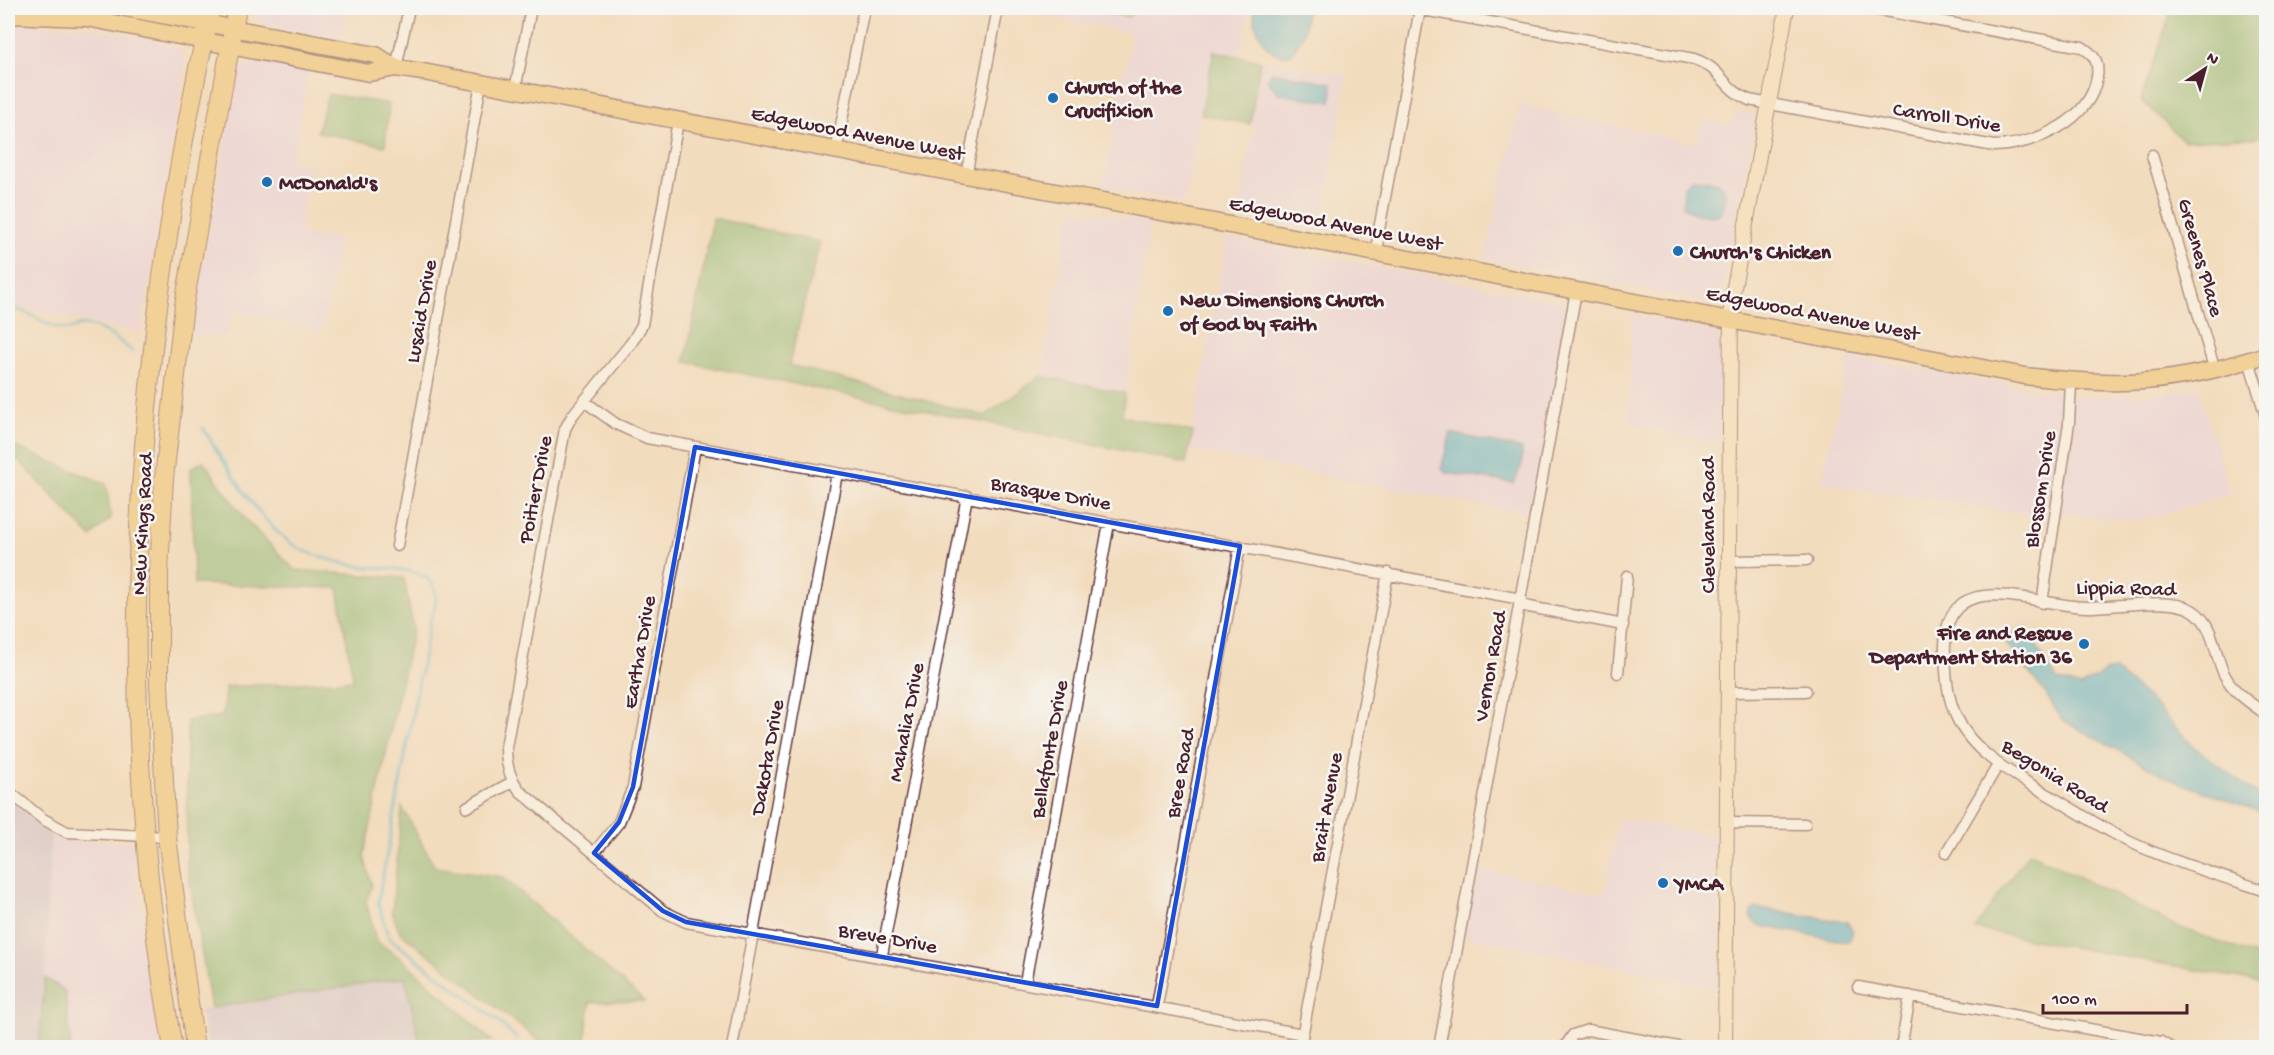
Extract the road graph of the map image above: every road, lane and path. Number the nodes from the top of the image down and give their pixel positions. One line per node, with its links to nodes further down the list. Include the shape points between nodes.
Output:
1 (124, 8): 11 (main road)
2 (237, 8): 12 (highway, New Kings Road)
3 (408, 8): 13 (street)
4 (531, 8): 15 (street)
5 (864, 8): 18 (street)
6 (998, 8): 20 (street)
7 (1416, 8): 16 (street, Carroll Drive, via 1710,64 1741,97); 21 (street)
8 (1786, 8): 16 (street, Cleveland Road)
9 (1868, 8): 16 (street, Carroll Drive, via 2073,44 2090,52 2098,67 2095,89 2078,114 2039,137 2008,146)
10 (8, 15): 11 (main road)
11 (207, 24): 12 (main road, Edgewood Avenue West); 38 (highway, New Kings Road, via 153,329 140,464)
12 (232, 38): 13 (main road, Edgewood Avenue West, via 369,72); 39 (highway, New Kings Road, via 173,386)
13 (396, 68): 14 (main road, Edgewood Avenue West)
14 (480, 83): 15 (main road, Edgewood Avenue West); 34 (street, Lusaid Drive)
15 (515, 90): 17 (main road, Edgewood Avenue West)
16 (1769, 105): 23 (street, Cleveland Road)
17 (678, 121): 18 (main road, Edgewood Avenue West); 28 (street, Poitier Drive, via 642,325)
18 (836, 151): 20 (main road, Edgewood Avenue West)
19 (2152, 155): 26 (street, Greenes Place)
20 (966, 176): 21 (main road, Edgewood Avenue West)
21 (1378, 253): 22 (main road, Edgewood Avenue West)
22 (1576, 291): 23 (main road, Edgewood Avenue West); 43 (street, Vernon Road)
23 (1730, 319): 27 (main road, Edgewood Avenue West); 37 (street, Cleveland Road)
24 (2266, 354): 25 (main road, Edgewood Avenue West)
25 (2249, 360): 26 (main road, Edgewood Avenue West); 29 (street)
26 (2215, 370): 27 (main road, Edgewood Avenue West, via 2145,382)
27 (2070, 382): 44 (street, Blossom Drive, via 2069,423)
28 (584, 401): 30 (street, Brasque Drive, via 631,432); 51 (street, Poitier Drive, via 572,416 563,441 506,747)
29 (2266, 417)
30 (695, 447): 31 (street, Brasque Drive); 58 (street, Eartha Drive, via 633,787 619,822)
31 (837, 473): 32 (street, Brasque Drive); 61 (street, Dakota Drive)
32 (967, 496): 33 (street, Brasque Drive); 62 (street, Mahalia Drive)
33 (1109, 523): 35 (street, Brasque Drive); 63 (street, Bellafonte Drive)
34 (397, 546)
35 (1240, 546): 40 (street, Brasque Drive); 66 (street, Bree Road)
36 (1807, 560): 37 (street)
37 (1728, 561): 48 (street, Cleveland Road)
38 (136, 570): 39 (street); 56 (highway, New Kings Road, via 138,719)
39 (159, 572): 57 (highway, New Kings Road, via 159,685)
40 (1388, 573): 43 (street, Brasque Drive); 67 (street, Brait Avenue)
41 (1627, 576): 45 (street)
42 (1964, 600): 44 (street, Lippia Road, via 1988,594); 50 (street, Begonia Road, via 1950,619 1945,645 1947,686 1957,717 1978,747)
43 (1520, 602): 45 (street, Brasque Drive); 72 (street, Vernon Road)
44 (2042, 603): 49 (street, Lippia Road, via 2084,607 2185,606 2203,620 2232,687)
45 (1623, 625): 46 (street)
46 (1618, 673)
47 (1806, 691): 48 (street)
48 (1727, 692): 54 (street, Cleveland Road)
49 (2266, 714)
50 (1998, 765): 59 (street); 60 (street, Begonia Road, via 2129,841)
51 (512, 782): 53 (street); 58 (street, Breve Drive)
52 (8, 791): 56 (street, via 43,819 67,832)
53 (467, 807)
54 (1726, 824): 55 (street); 75 (street, Cleveland Road)
55 (1805, 824)
56 (145, 837): 57 (street); 68 (highway, New Kings Road)
57 (167, 837): 69 (highway, New Kings Road)
58 (594, 853): 61 (street, Breve Drive, via 674,918)
59 (1946, 853)
60 (2266, 891)
61 (754, 934): 62 (street, Breve Drive); 70 (street, Dakota Drive)
62 (882, 955): 63 (street, Breve Drive)
63 (1025, 983): 66 (street, Breve Drive)
64 (1858, 987): 65 (street)
65 (1910, 996): 76 (street); 77 (street)
66 (1157, 1006): 67 (street, Breve Drive)
67 (1303, 1034): 71 (street, Brait Avenue)
68 (174, 1047)
69 (195, 1047)
70 (732, 1047)
71 (1300, 1047)
72 (1439, 1047)
73 (1564, 1047): 74 (street, via 1572,1035 1588,1030)
74 (1684, 1047)
75 (1725, 1047)
76 (1901, 1047)
77 (2171, 1047)

